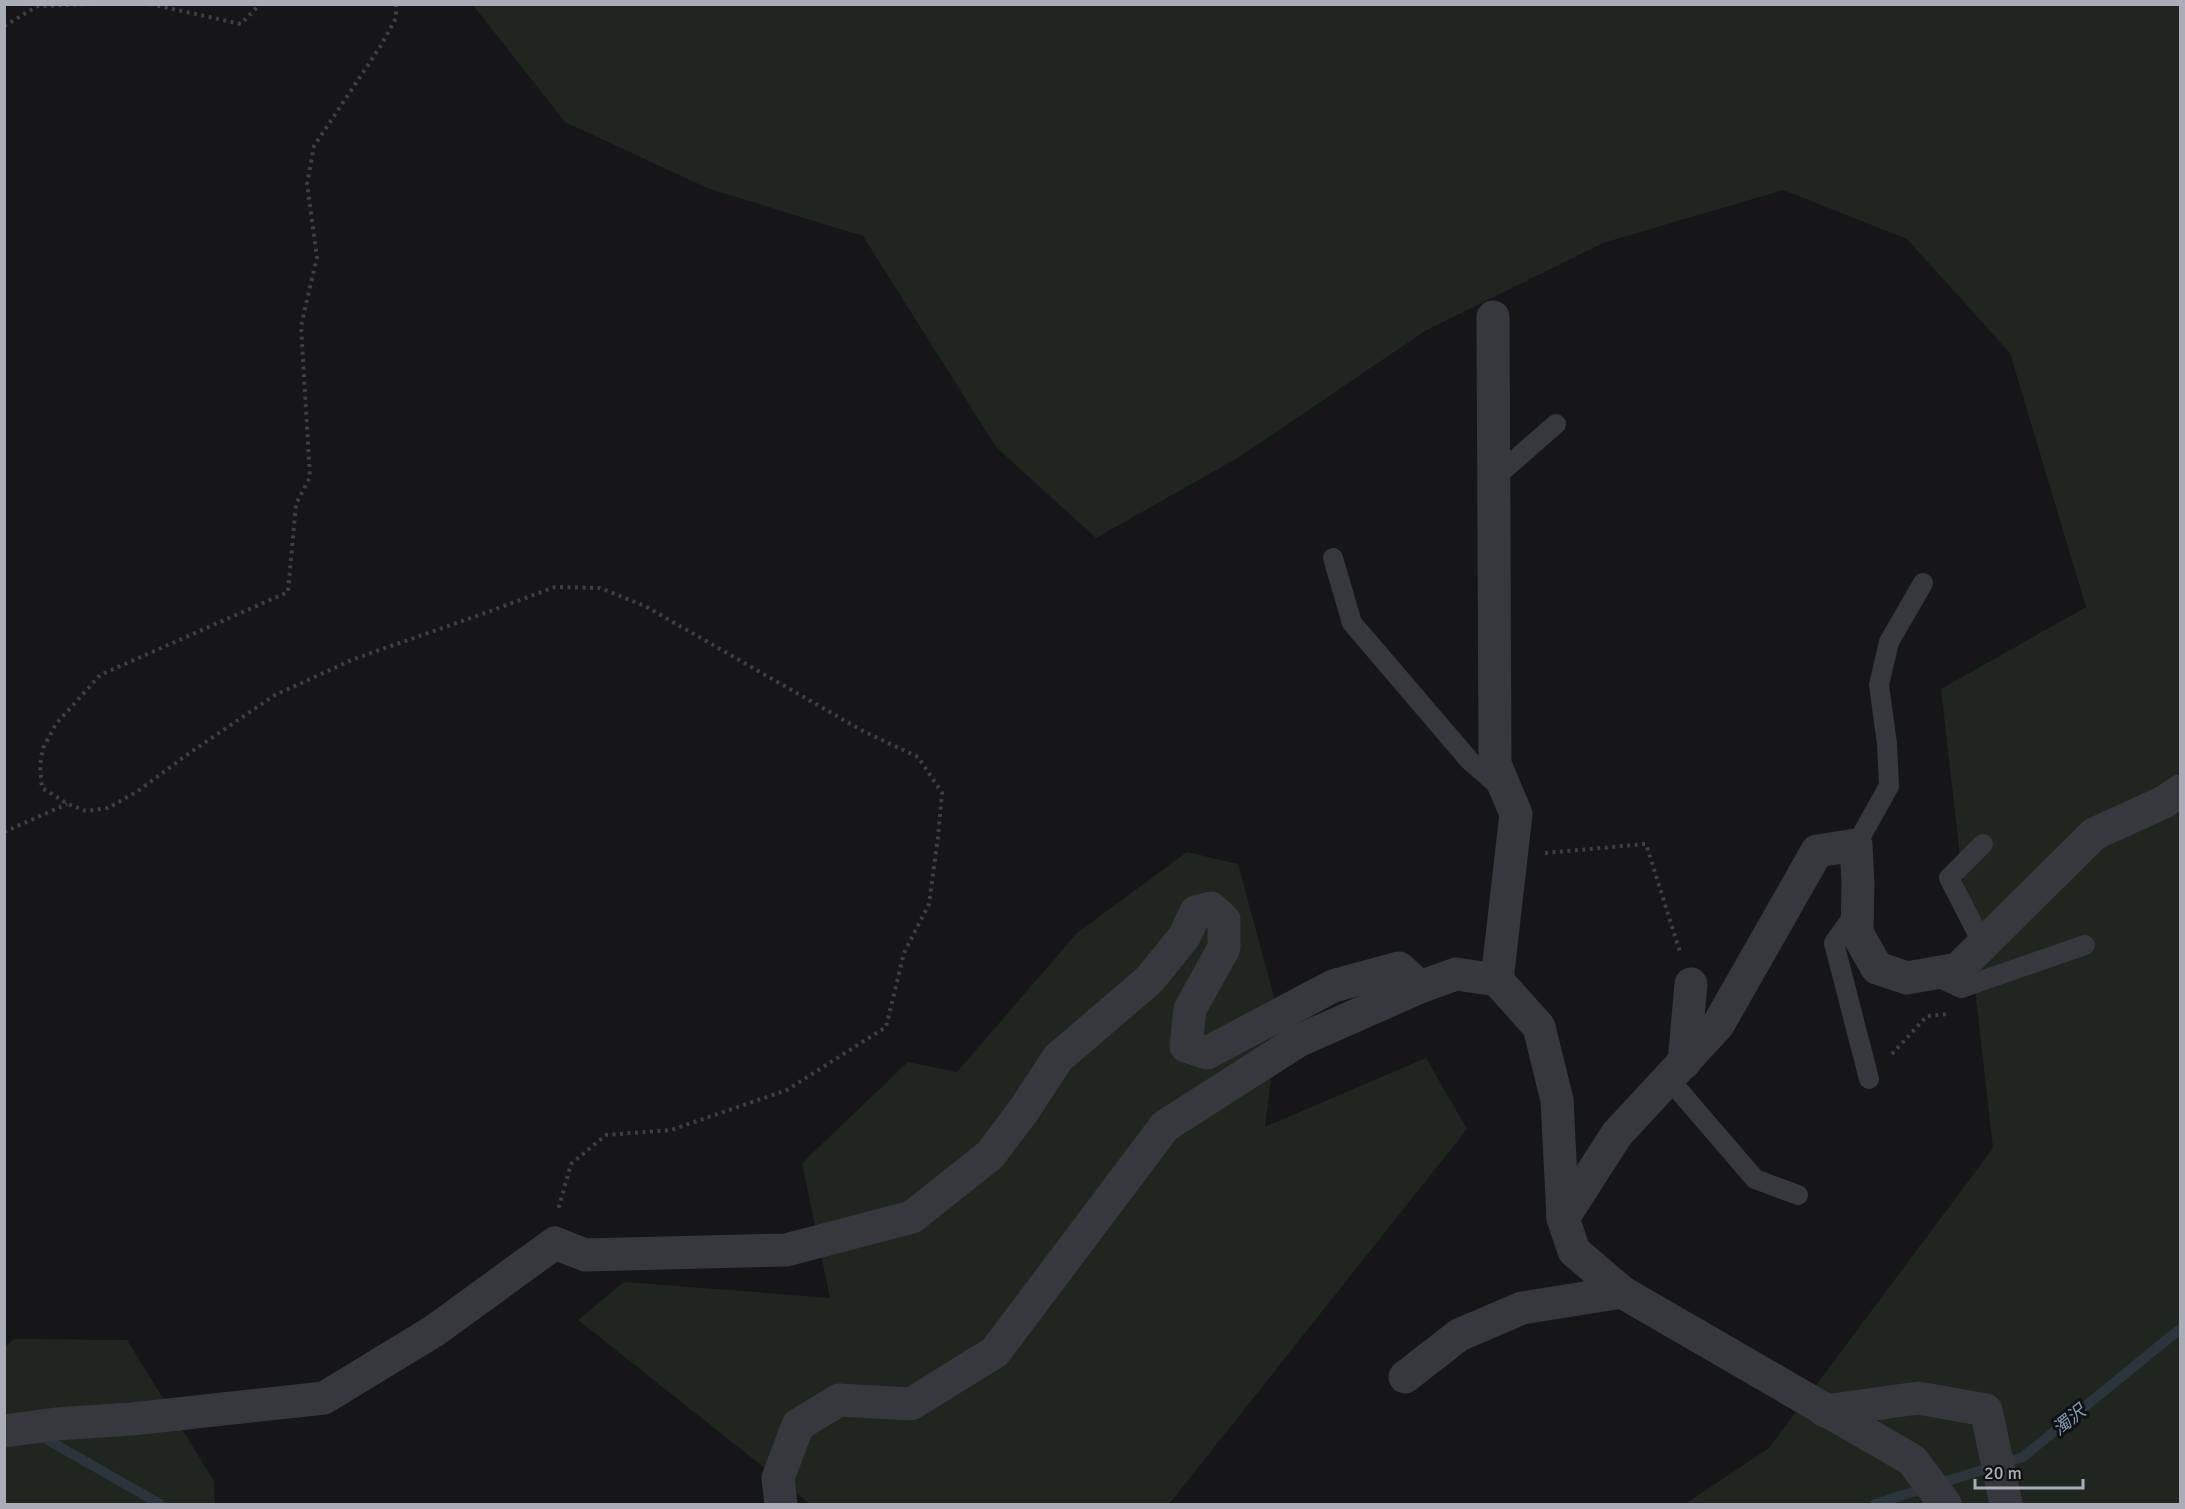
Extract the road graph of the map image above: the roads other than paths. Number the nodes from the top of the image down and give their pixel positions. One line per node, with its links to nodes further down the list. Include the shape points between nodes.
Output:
1 (1493, 316): 3 (street)
2 (1556, 424): 3 (lane)
3 (1493, 479): 6 (street, via 1495,764)
4 (1333, 558): 6 (lane, via 1352,623 1470,761)
5 (1923, 583): 9 (lane, via 1889,642 1879,685 1889,786)
6 (1507, 793): 14 (street, via 1516,814)
7 (2175, 798): 11 (street, via 2094,834)
8 (1983, 844): 11 (lane, via 1949,878)
9 (1856, 845): 10 (street); 17 (street, via 1817,851 1718,1025)
10 (1857, 911): 13 (street, via 1857,933 1877,968 1907,978); 18 (lane, via 1834,943)
11 (1983, 944): 13 (street, via 1958,969)
12 (2085, 945): 13 (lane, via 1961,988)
13 (1931, 974)
14 (1497, 980): 16 (street, via 1456,974); 20 (street, via 1539,1027 1557,1100)
15 (1691, 984): 17 (street)
16 (1420, 987): 24 (street, via 1399,968 1333,986 1207,1053 1186,1046 1190,1009 1224,948 1224,920 1211,908 1197,912 1184,937 1149,980 1058,1058 990,1155 912,1217 786,1250 585,1256 555,1243 434,1331 324,1398); 26 (street, via 1298,1041 1165,1126 994,1352 911,1404 839,1400 798,1425 778,1478)
17 (1676, 1071): 19 (lane, via 1755,1179); 20 (street, via 1617,1134)
18 (1869, 1079)
19 (1798, 1195)
20 (1563, 1218): 21 (street, via 1574,1251)
21 (1622, 1292): 22 (street, via 1522,1308 1459,1335); 23 (street)
22 (1406, 1377)
23 (1825, 1411): 25 (street, via 1918,1398 1986,1410); 27 (street, via 1912,1460)
24 (4, 1431)
25 (2005, 1497)
26 (781, 1504)
27 (1944, 1504)

